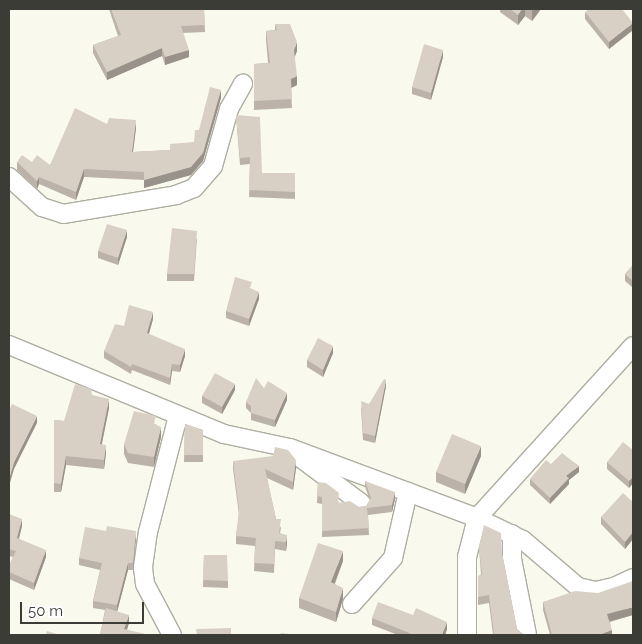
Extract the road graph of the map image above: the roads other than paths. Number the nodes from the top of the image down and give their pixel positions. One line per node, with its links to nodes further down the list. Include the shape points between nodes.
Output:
1 (243, 84): 2 (street, via 228,109 213,166 194,188 176,195 63,214 42,207)
2 (9, 177)
3 (9, 345): 5 (street)
4 (633, 346): 9 (street)
5 (178, 416): 6 (street, via 224,434); 13 (street, via 148,532 143,567 146,584)
6 (290, 448): 7 (street); 8 (street, via 308,466)
7 (408, 492): 9 (street); 12 (street, via 393,558)
8 (361, 503)
9 (477, 518): 10 (street); 14 (street, via 467,557)
10 (512, 534): 11 (street, via 578,587 596,591); 15 (street, via 512,559)
11 (633, 578)
12 (352, 604)
13 (172, 635)
14 (467, 635)
15 (527, 635)

